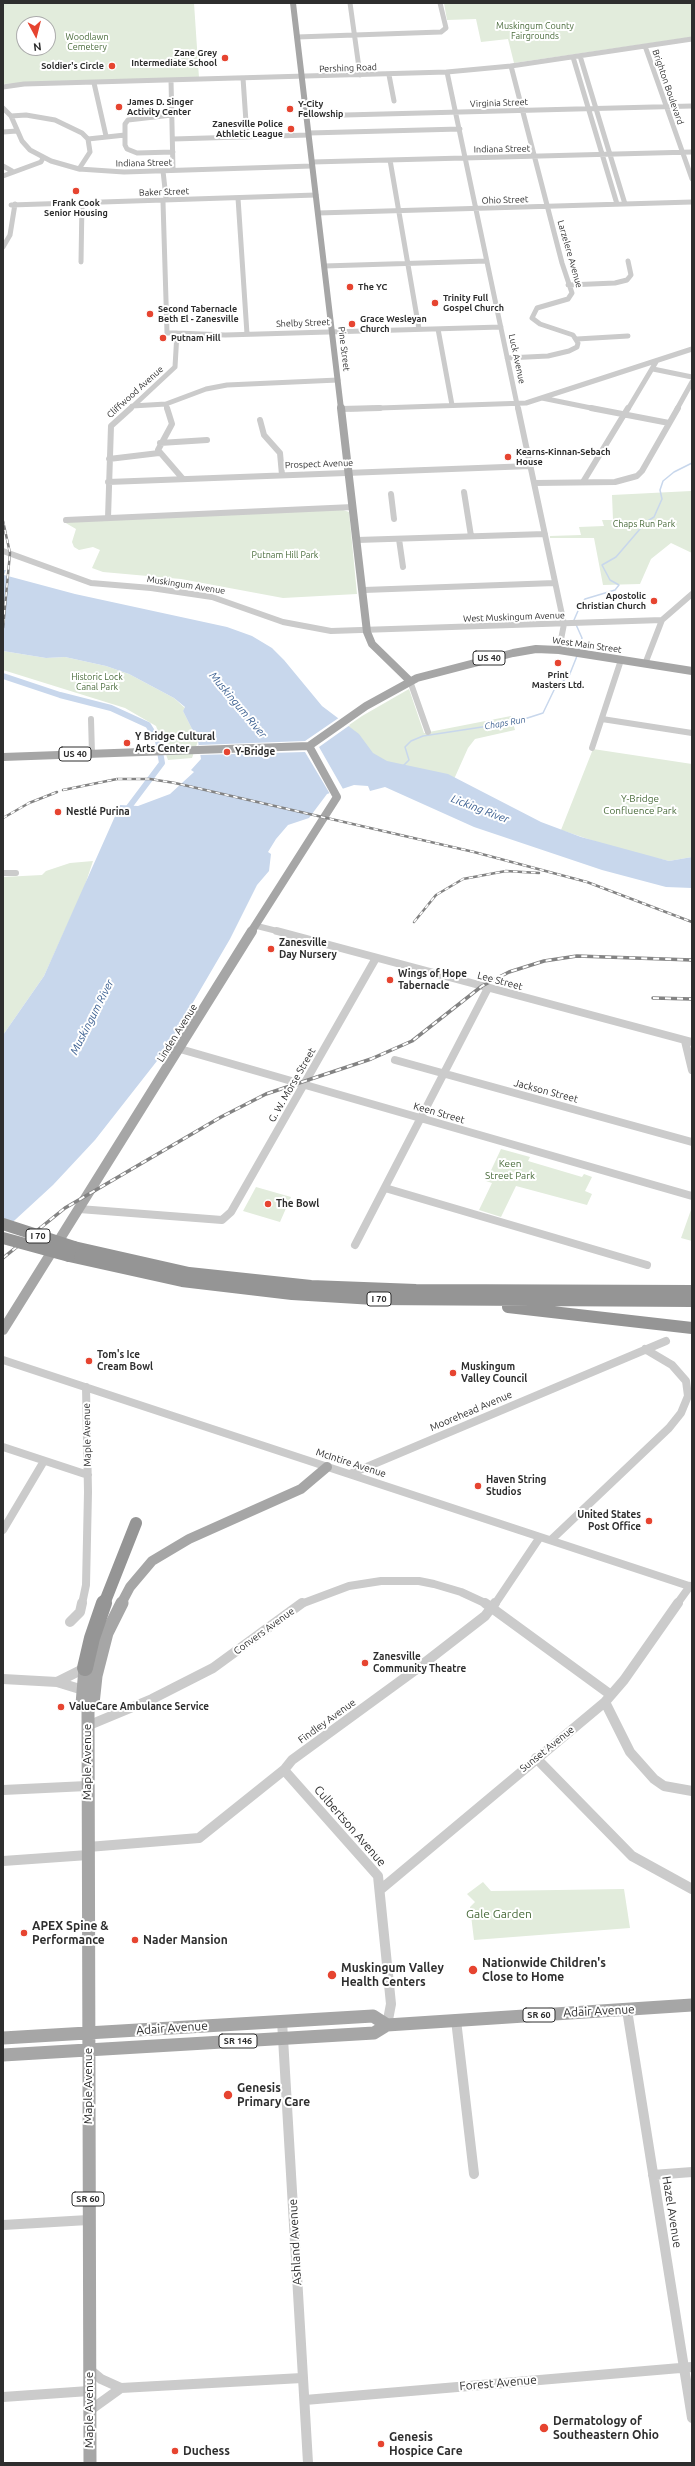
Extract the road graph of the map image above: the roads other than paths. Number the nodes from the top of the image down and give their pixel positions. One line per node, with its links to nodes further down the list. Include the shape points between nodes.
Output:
1 (293, 3): 5 (main road, Pine Street)
2 (350, 3): 4 (street)
3 (440, 3): 4 (street, via 446,28 443,32)
4 (355, 35): 5 (street); 12 (street)
5 (297, 37): 14 (main road, Pine Street)
6 (692, 39): 7 (street, Pershing Road)
7 (645, 46): 8 (street, Pershing Road); 21 (street, Brighton Boulevard)
8 (580, 56): 9 (street, Pershing Road); 24 (street)
9 (573, 57): 10 (street, Pershing Road); 23 (street)
10 (511, 66): 11 (street, Pershing Road); 25 (street, Larzelere Avenue)
11 (447, 72): 13 (street, Pershing Road); 26 (street, Luck Avenue)
12 (360, 75): 13 (street, Pershing Road); 14 (street, Pershing Road)
13 (389, 75): 19 (street)
14 (302, 77): 15 (street, Pershing Road); 29 (main road, Pine Street)
15 (243, 78): 16 (street, Pershing Road); 36 (street)
16 (171, 80): 17 (street, Pershing Road); 28 (street)
17 (94, 83): 18 (street, Pershing Road); 35 (street)
18 (3, 87)
19 (394, 101)
20 (692, 106): 21 (street, Virginia Street)
21 (667, 107): 24 (street, Virginia Street); 40 (street, Brighton Boulevard)
22 (3, 108): 27 (street, Indiana Street)
23 (589, 109): 24 (street, Virginia Street); 25 (street, Virginia Street); 42 (street)
24 (597, 109): 43 (street)
25 (523, 111): 26 (street, Virginia Street); 44 (street, Larzelere Avenue)
26 (456, 112): 29 (street, Virginia Street); 30 (street, Luck Avenue)
27 (11, 116): 32 (street, Indiana Street); 37 (street, via 26,115 55,120 75,128)
28 (172, 116): 34 (street, via 130,119 124,124); 38 (street)
29 (306, 116): 33 (main road, Pine Street)
30 (460, 129): 33 (street); 46 (street, Luck Avenue)
31 (3, 132): 32 (street)
32 (17, 132): 45 (street, Indiana Street, via 26,145)
33 (309, 134): 36 (street); 49 (main road, Pine Street)
34 (125, 135): 35 (street); 39 (street, via 125,147 130,151)
35 (106, 136): 37 (street)
36 (248, 137): 38 (street)
37 (88, 139): 52 (street, via 90,152 87,161)
38 (173, 139): 39 (street)
39 (173, 152): 53 (street)
40 (683, 152): 41 (street, Indiana Street); 43 (street, Indiana Street); 57 (street, Brighton Boulevard)
41 (692, 152)
42 (602, 154): 43 (street, Indiana Street); 44 (street, Indiana Street); 63 (street)
43 (610, 154): 64 (street)
44 (535, 156): 46 (street, Indiana Street); 65 (street, Larzelere Avenue)
45 (43, 158): 48 (street, Indiana Street); 50 (street)
46 (465, 158): 47 (street, Indiana Street); 66 (street, Luck Avenue)
47 (390, 160): 49 (street, Indiana Street); 67 (street)
48 (60, 164): 50 (street); 52 (street, Indiana Street)
49 (312, 164): 53 (street, Indiana Street); 58 (main road, Pine Street)
50 (36, 165): 54 (street)
51 (3, 166): 54 (street)
52 (79, 168): 55 (street, Indiana Street, via 109,172)
53 (173, 170): 55 (street, Indiana Street)
54 (12, 171): 56 (street)
55 (163, 171): 60 (street)
56 (3, 176)
57 (692, 179)
58 (316, 195): 59 (street, Baker Street); 68 (main road, Pine Street)
59 (238, 198): 60 (street, Baker Street); 81 (street)
60 (165, 200): 61 (street, Baker Street); 80 (street, via 167,333)
61 (82, 202): 69 (street, Baker Street, via 13,205 10,235); 72 (street)
62 (692, 202): 64 (street, Ohio Street)
63 (617, 204): 64 (street, Ohio Street); 65 (street, Ohio Street)
64 (625, 204)
65 (547, 206): 66 (street, Ohio Street); 75 (street, Larzelere Avenue)
66 (476, 208): 67 (street, Ohio Street); 71 (street, Luck Avenue)
67 (399, 211): 68 (street, Ohio Street); 73 (street)
68 (318, 213): 74 (main road, Pine Street)
69 (3, 248)
70 (628, 260): 75 (street, via 631,275 627,280)
71 (487, 261): 73 (street); 76 (street, Luck Avenue)
72 (81, 262)
73 (408, 264): 74 (street); 77 (street)
74 (324, 266): 79 (main road, Pine Street)
75 (568, 285): 83 (street, Larzelere Avenue, via 572,296 537,308 532,318 540,324 569,333)
76 (501, 327): 78 (street, Shelby Street); 85 (street, Luck Avenue)
77 (420, 329): 78 (street, Shelby Street); 79 (street, Shelby Street)
78 (438, 329): 94 (street)
79 (332, 331): 81 (street, Shelby Street); 89 (main road, Pine Street)
80 (177, 333): 81 (street, Shelby Street); 95 (street, Cliffwood Avenue, via 175,366)
81 (247, 334)
82 (628, 336): 83 (street)
83 (577, 339): 85 (street, via 577,347 569,351 548,356)
84 (692, 349): 86 (street)
85 (507, 358): 92 (street, Luck Avenue)
86 (656, 362): 87 (street); 91 (street)
87 (653, 369): 88 (street); 97 (street)
88 (692, 377)
89 (338, 380): 93 (street, via 214,387); 96 (main road, Pine Street)
90 (692, 382): 99 (street)
91 (542, 398): 92 (street, via 526,403); 97 (street)
92 (517, 402): 94 (street); 104 (street, Luck Avenue)
93 (166, 404): 95 (street); 101 (street, via 172,424)
94 (452, 405): 96 (street)
95 (132, 406): 103 (street, Cliffwood Avenue, via 111,426)
96 (341, 409): 105 (main road, Pine Street)
97 (624, 415): 99 (street); 109 (street)
98 (260, 420): 106 (street, via 264,435 280,452)
99 (669, 423): 109 (street, via 642,471 632,478 615,482)
100 (207, 440): 101 (street)
101 (160, 442): 102 (street)
102 (160, 453): 103 (street); 107 (street)
103 (109, 459): 108 (street, Cliffwood Avenue)
104 (531, 466): 105 (street, Prospect Avenue); 110 (street, Luck Avenue)
105 (349, 472): 106 (street, Prospect Avenue); 113 (main road, Pine Street)
106 (282, 475): 107 (street, Prospect Avenue)
107 (183, 479): 108 (street, Prospect Avenue)
108 (108, 482): 114 (street, Cliffwood Avenue)
109 (583, 482): 110 (street)
110 (534, 483): 117 (street, Luck Avenue)
111 (464, 492): 118 (street)
112 (391, 494): 115 (street)
113 (353, 508): 114 (street); 120 (main road, Pine Street)
114 (108, 518): 116 (street)
115 (394, 518)
116 (66, 520)
117 (545, 534): 118 (street); 123 (street, Luck Avenue)
118 (471, 536): 119 (street)
119 (399, 539): 120 (street); 122 (street)
120 (357, 540): 124 (main road, Pine Street)
121 (3, 551): 128 (street, Muskingum Avenue, via 91,583 197,594 232,602 289,624 331,631)
122 (403, 567)
123 (555, 583): 124 (street); 127 (street, Luck Avenue)
124 (364, 590): 128 (main road, Pine Street)
125 (692, 594): 126 (street)
126 (662, 620): 127 (street, West Muskingum Avenue); 131 (street)
127 (567, 623): 128 (street, West Muskingum Avenue); 129 (street, Luck Avenue)
128 (367, 632): 133 (main road, Pine Street, via 372,644)
129 (559, 650): 130 (main road, West Main Street / US 40); 133 (main road, West Main Street / US 40, via 536,649 514,653 437,671)
130 (621, 660): 131 (main road, West Main Street / US 40); 135 (street)
131 (645, 664): 132 (main road, West Main Street / US 40)
132 (692, 671)
133 (410, 681): 136 (street); 138 (main road, West Main Street / US 40, via 356,713)
134 (91, 719): 140 (street)
135 (602, 719): 137 (street); 139 (street)
136 (428, 732)
137 (692, 733)
138 (309, 746): 140 (main road, US 40); 144 (main road, Linden Avenue, via 337,797)
139 (592, 748)
140 (92, 754): 141 (main road, US 40)
141 (3, 757)
142 (3, 873): 143 (street)
143 (16, 873)
144 (257, 926): 145 (street, Lee Street); 148 (main road, Linden Avenue)
145 (376, 958): 146 (street, Lee Street); 152 (street, G. W. Morse Street)
146 (488, 988): 147 (street, Lee Street); 151 (street)
147 (689, 1042): 150 (street)
148 (180, 1049): 152 (street, Keen Street); 157 (main road, Linden Avenue)
149 (395, 1060): 151 (street, Jackson Street)
150 (692, 1070)
151 (444, 1073): 153 (street); 154 (street, Jackson Street)
152 (303, 1085): 153 (street, Keen Street); 157 (street, G. W. Morse Street, via 231,1212 222,1220)
153 (420, 1118): 155 (street); 156 (street, Keen Street)
154 (692, 1142)
155 (384, 1188): 160 (street); 162 (street)
156 (692, 1196)
157 (79, 1209): 167 (main road, Linden Avenue)
158 (3, 1224): 161 (highway, I 70, bridge)
159 (3, 1238): 161 (highway, I 70, bridge)
160 (355, 1245)
161 (72, 1252): 163 (highway, I 70, via 189,1273 310,1286 416,1290); 164 (highway, I 70, via 128,1271 236,1288 374,1299)
162 (647, 1265)
163 (692, 1291)
164 (451, 1300): 165 (highway, I 70); 166 (highway)
165 (692, 1301)
166 (692, 1328)
167 (3, 1330)
168 (666, 1341): 169 (street, Moorehead Avenue)
169 (645, 1349): 175 (street, Moorehead Avenue); 180 (street, via 672,1366 686,1381 688,1396 681,1413 664,1433)
170 (3, 1360): 171 (street, McIntire Avenue)
171 (86, 1388): 174 (street, McIntire Avenue); 176 (street, Maple Avenue)
172 (3, 1447): 173 (street)
173 (44, 1461): 176 (street); 178 (street)
174 (327, 1467): 175 (street, McIntire Avenue); 189 (main road, via 301,1489 190,1539 152,1561 130,1587 107,1633 96,1676 93,1704)
175 (350, 1474): 179 (street, McIntire Avenue)
176 (88, 1476): 183 (street, Maple Avenue, via 86,1585 80,1612)
177 (136, 1523): 184 (highway, via 106,1598)
178 (3, 1530)
179 (540, 1537): 180 (street, McIntire Avenue); 182 (street, Findley Avenue)
180 (551, 1540): 181 (street, McIntire Avenue)
181 (691, 1586): 188 (street, Sunset Avenue)
182 (493, 1607): 188 (street, Convers Avenue); 190 (street, Convers Avenue, via 461,1592 419,1581 381,1581 349,1586 292,1609 213,1668 152,1699); 192 (street, Findley Avenue, via 414,1671 292,1760)
183 (70, 1622)
184 (85, 1668): 186 (street); 187 (main road)
185 (3, 1680): 186 (street)
186 (57, 1682): 187 (street)
187 (83, 1690): 189 (main road, via 82,1704)
188 (608, 1699): 191 (street, Sunset Avenue); 195 (street, Convers Avenue, via 630,1752 654,1779 664,1786)
189 (88, 1709): 190 (main road, Maple Avenue)
190 (87, 1726): 193 (main road, Maple Avenue)
191 (536, 1758): 198 (street, via 632,1856); 199 (street, Sunset Avenue)
192 (284, 1770): 196 (street, Findley Avenue, via 199,1838); 199 (street, Culbertson Avenue, via 378,1876)
193 (87, 1786): 194 (street); 196 (main road, Maple Avenue)
194 (3, 1790)
195 (692, 1791)
196 (88, 1851): 197 (street, Findley Avenue); 205 (main road, Maple Avenue)
197 (3, 1861)
198 (692, 1889)
199 (380, 1890): 204 (street, Culbertson Avenue, via 391,2004)
200 (692, 2006): 201 (main road, Adair Avenue / SR 60)
201 (627, 2010): 202 (main road, Adair Avenue / SR 60); 212 (street, Hazel Avenue)
202 (456, 2020): 204 (main road, Adair Avenue / SR 60); 211 (street)
203 (282, 2021): 204 (main road, Adair Avenue, via 373,2016); 205 (main road, Adair Avenue); 207 (street, Ashland Avenue)
204 (387, 2025): 207 (main road, Adair Avenue / SR 146, via 374,2033)
205 (88, 2033): 206 (main road, Adair Avenue); 208 (main road, Maple Avenue)
206 (3, 2038)
207 (283, 2039): 208 (main road, Adair Avenue / SR 146); 217 (street, Ashland Avenue)
208 (88, 2050): 209 (main road, Adair Avenue); 213 (main road, Maple Avenue / SR 60)
209 (3, 2055)
210 (692, 2172): 212 (street)
211 (474, 2174)
212 (653, 2175): 215 (street, Hazel Avenue)
213 (88, 2220): 214 (street); 216 (main road, Maple Avenue / SR 60)
214 (3, 2225)
215 (688, 2367): 221 (street, Forest Avenue); 223 (street, Hazel Avenue)
216 (89, 2369): 218 (street, via 101,2379); 219 (main road, Maple Avenue / SR 60)
217 (302, 2378): 218 (street); 221 (street, Ashland Avenue)
218 (121, 2388): 222 (street)
219 (89, 2391): 220 (street); 222 (main road, Maple Avenue / SR 60)
220 (3, 2398)
221 (305, 2400): 225 (street, Ashland Avenue)
222 (89, 2411): 224 (main road, Maple Avenue / SR 60)
223 (692, 2418)
224 (90, 2463)
225 (308, 2463)

